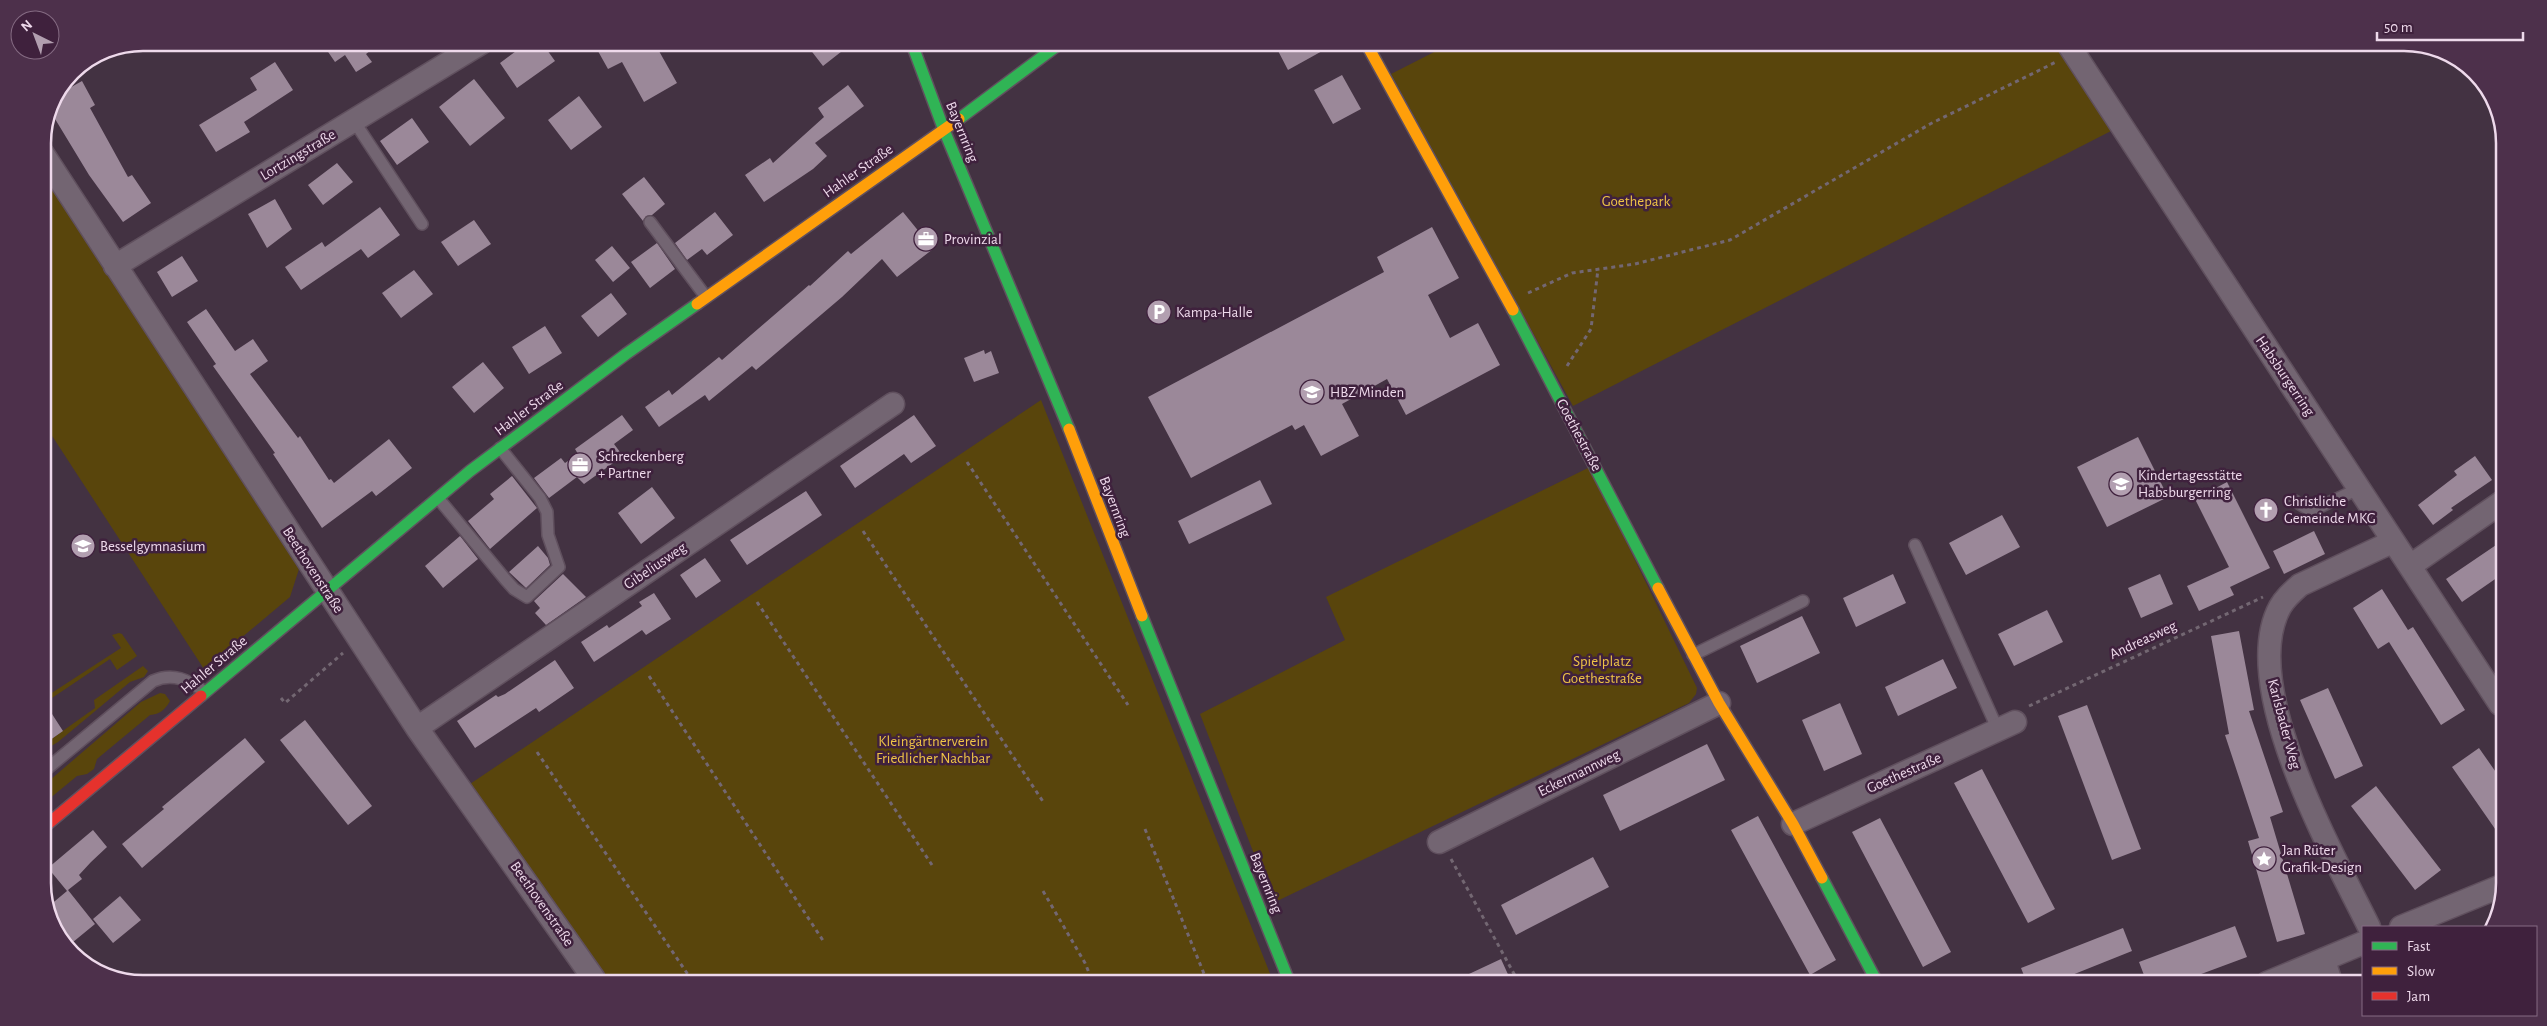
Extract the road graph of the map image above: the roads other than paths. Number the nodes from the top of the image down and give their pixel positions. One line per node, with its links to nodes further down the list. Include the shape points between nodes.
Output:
1 (468, 51): 6 (street, Lortzingstraße)
2 (915, 51): 7 (street, Bayernring)
3 (1050, 51): 7 (street, Hahler Straße)
4 (1370, 51): 24 (street, Goethestraße, via 1508,301)
5 (2073, 51): 15 (street, Habsburgerring)
6 (354, 121): 10 (lane); 11 (street, Lortzingstraße)
7 (944, 130): 12 (street, Hahler Straße); 40 (street, Bayernring, via 1062,409)
8 (51, 166): 11 (street, Beethovenstraße)
9 (650, 222): 12 (lane)
10 (422, 224)
11 (115, 266): 22 (street, Beethovenstraße)
12 (706, 297): 14 (street, Hahler Straße)
13 (893, 404): 29 (street, Gibeliusweg)
14 (500, 448): 16 (street, Hahler Straße); 16 (lane, via 540,498 547,512 548,535 558,567 526,597 505,579)
15 (2358, 489): 17 (lane, via 2311,511); 19 (street, Habsburgerring)
16 (438, 498): 22 (street, Hahler Straße)
17 (2295, 501)
18 (2496, 506): 21 (street)
19 (2392, 542): 21 (street, Habsburgerring); 35 (street, Karlsbader Weg, via 2300,586 2288,596 2279,608 2269,649 2275,701 2286,744 2306,796)
20 (1915, 545): 28 (lane)
21 (2410, 566): 26 (street, Habsburgerring)
22 (326, 591): 25 (street, Hahler Straße); 29 (street, Beethovenstraße)
23 (1803, 602): 24 (lane)
24 (1693, 655): 27 (street, Goethestraße)
25 (205, 692): 30 (lane, via 178,677 165,676 153,681); 31 (street, Hahler Straße)
26 (2496, 698)
27 (1719, 703): 32 (street, Goethestraße); 33 (street, Eckermannweg)
28 (2007, 726): 32 (street, Goethestraße)
29 (418, 728): 39 (street, Beethovenstraße)
30 (51, 765)
31 (51, 821)
32 (1793, 824): 41 (street, Goethestraße)
33 (1440, 842)
34 (2495, 888): 36 (street)
35 (2370, 926)
36 (2403, 926)
37 (2362, 943): 38 (street)
38 (2324, 960): 42 (street); 43 (street)
39 (591, 975)
40 (1287, 975)
41 (1873, 975)
42 (2287, 975)
43 (2329, 975)

